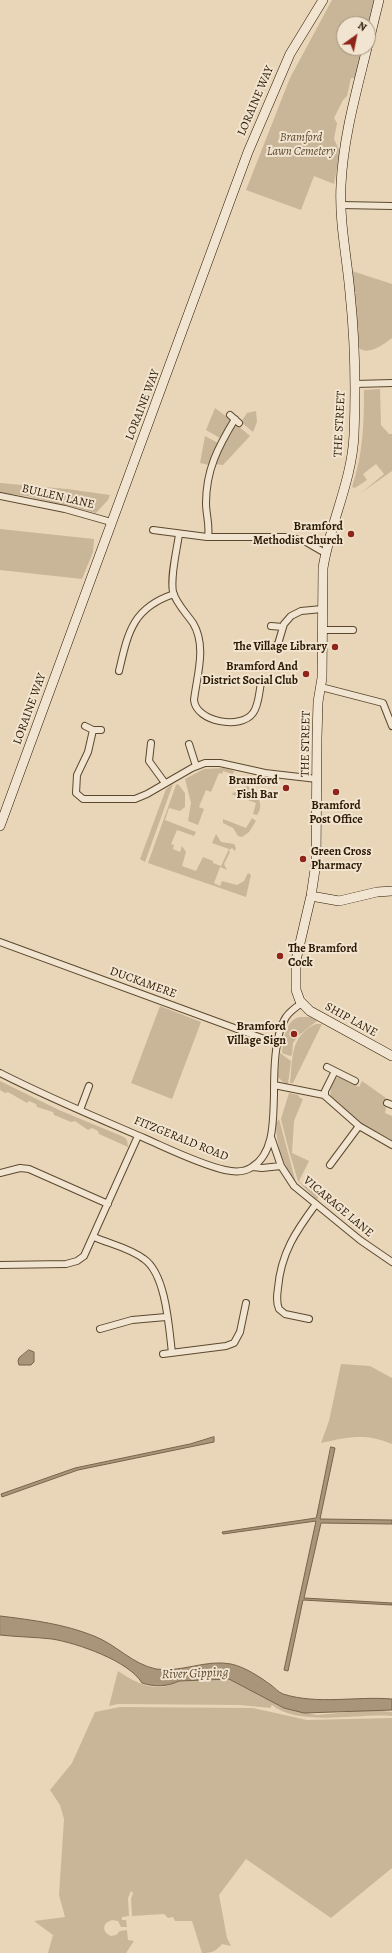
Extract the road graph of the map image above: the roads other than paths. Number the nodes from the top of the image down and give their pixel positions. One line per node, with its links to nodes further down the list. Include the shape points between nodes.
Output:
1 (323, 0): 11 (main road, LORAINE WAY, via 290,54 248,152)
2 (379, 0): 3 (main road, THE STREET)
3 (375, 16)
4 (366, 56): 5 (main road, THE STREET, via 354,100 343,161)
5 (341, 205): 6 (street); 7 (main road, THE STREET, via 341,227 354,326)
6 (392, 206)
7 (355, 384): 8 (street); 15 (main road, THE STREET, via 349,471)
8 (392, 384)
9 (235, 419): 14 (street, via 218,447 209,473 206,504)
10 (0, 496): 11 (street, BULLEN LANE, via 65,509)
11 (111, 522): 35 (main road, LORAINE WAY)
12 (153, 530): 13 (street)
13 (179, 534): 14 (street); 16 (street, via 172,582)
14 (208, 537): 15 (street, via 289,537 306,542)
15 (325, 553): 17 (main road, THE STREET)
16 (174, 594): 23 (street, via 153,603 139,615 129,632); 24 (street, via 195,627 200,642 201,653 194,700 198,710 209,718 231,722 245,720 252,715 256,707)
17 (322, 609): 19 (street, via 297,612); 20 (main road, THE STREET)
18 (271, 626): 19 (street)
19 (283, 627): 22 (street, via 278,644 271,648)
20 (323, 630): 21 (street); 25 (main road, THE STREET)
21 (353, 630)
22 (263, 648)
23 (118, 671)
24 (260, 683)
25 (321, 687): 27 (street, via 383,703); 33 (main road, THE STREET, via 316,738)
26 (85, 726): 28 (street)
27 (392, 726)
28 (93, 730): 29 (street); 34 (street, via 88,752 76,779 76,792 79,798 135,799)
29 (101, 730)
30 (151, 743): 34 (street, via 149,761)
31 (189, 744): 32 (street)
32 (196, 766): 33 (street, via 220,763 265,773); 34 (street)
33 (317, 778): 37 (main road, THE STREET, via 316,863)
34 (165, 783)
35 (0, 826)
36 (392, 891): 37 (main road, via 339,901)
37 (311, 896): 39 (main road, via 296,964 296,990)
38 (0, 942): 40 (street, DUCKAMERE)
39 (302, 1003): 40 (street, via 286,1019); 41 (main road, SHIP LANE, via 323,1019)
40 (278, 1044): 46 (street)
41 (392, 1056)
42 (328, 1067): 43 (street)
43 (335, 1071): 45 (street); 48 (street)
44 (0, 1073): 49 (street, FITZGERALD ROAD)
45 (355, 1081)
46 (274, 1085): 48 (street); 52 (street)
47 (89, 1086): 49 (street)
48 (324, 1095): 50 (street)
49 (80, 1110): 51 (street, FITZGERALD ROAD)
50 (359, 1126): 53 (street); 54 (street)
51 (138, 1136): 56 (street, FITZGERALD ROAD, via 227,1171 241,1171); 58 (street)
52 (270, 1137): 55 (street, VICARAGE LANE); 56 (street, via 263,1155)
53 (392, 1145)
54 (330, 1165)
55 (281, 1166): 56 (street, FITZGERALD ROAD); 59 (street, VICARAGE LANE, via 294,1186)
56 (253, 1167)
57 (0, 1173): 58 (street, via 20,1168 29,1169)
58 (108, 1204): 60 (street)
59 (316, 1204): 61 (street, VICARAGE LANE); 65 (street, via 293,1237 283,1258 277,1301 281,1312)
60 (94, 1237): 62 (street, via 84,1256 72,1263); 64 (street, via 138,1255 150,1264 157,1272)
61 (392, 1262)
62 (0, 1265)
63 (246, 1303): 67 (street, via 240,1332 234,1343)
64 (166, 1316): 66 (street, via 132,1320); 67 (street)
65 (309, 1319)
66 (100, 1329)
67 (172, 1353): 68 (street)
68 (163, 1354)

